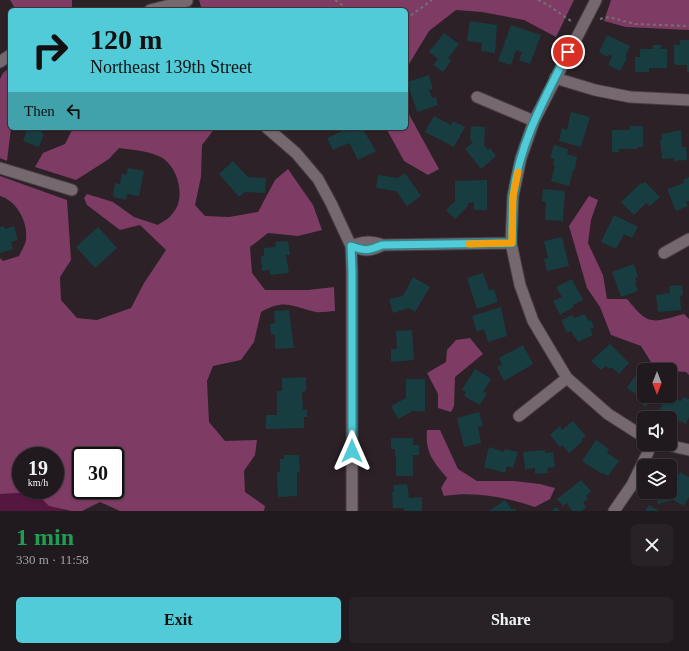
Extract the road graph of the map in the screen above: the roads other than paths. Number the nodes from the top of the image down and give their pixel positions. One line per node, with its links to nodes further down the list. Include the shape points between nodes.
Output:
1 (596, 0): 4 (street)
2 (188, 4): 3 (street)
3 (163, 8)
4 (555, 78): 6 (street, via 630,97); 7 (street)
5 (477, 98): 7 (street)
6 (689, 100)
7 (534, 121): 12 (street, via 521,158 513,196)
8 (269, 130): 13 (street, via 296,153 318,179)
9 (0, 168): 10 (street)
10 (72, 190)
11 (689, 239): 14 (street)
12 (512, 243): 13 (street, via 382,245 370,251); 15 (street, via 520,285 533,321)
13 (351, 246): 21 (street)
14 (664, 253)
15 (567, 378): 16 (street); 17 (street, via 608,414)
16 (519, 416)
17 (637, 433)
18 (677, 447): 19 (street)
19 (689, 450)
20 (649, 451): 22 (street, via 632,485)
21 (352, 511)
22 (614, 511)

